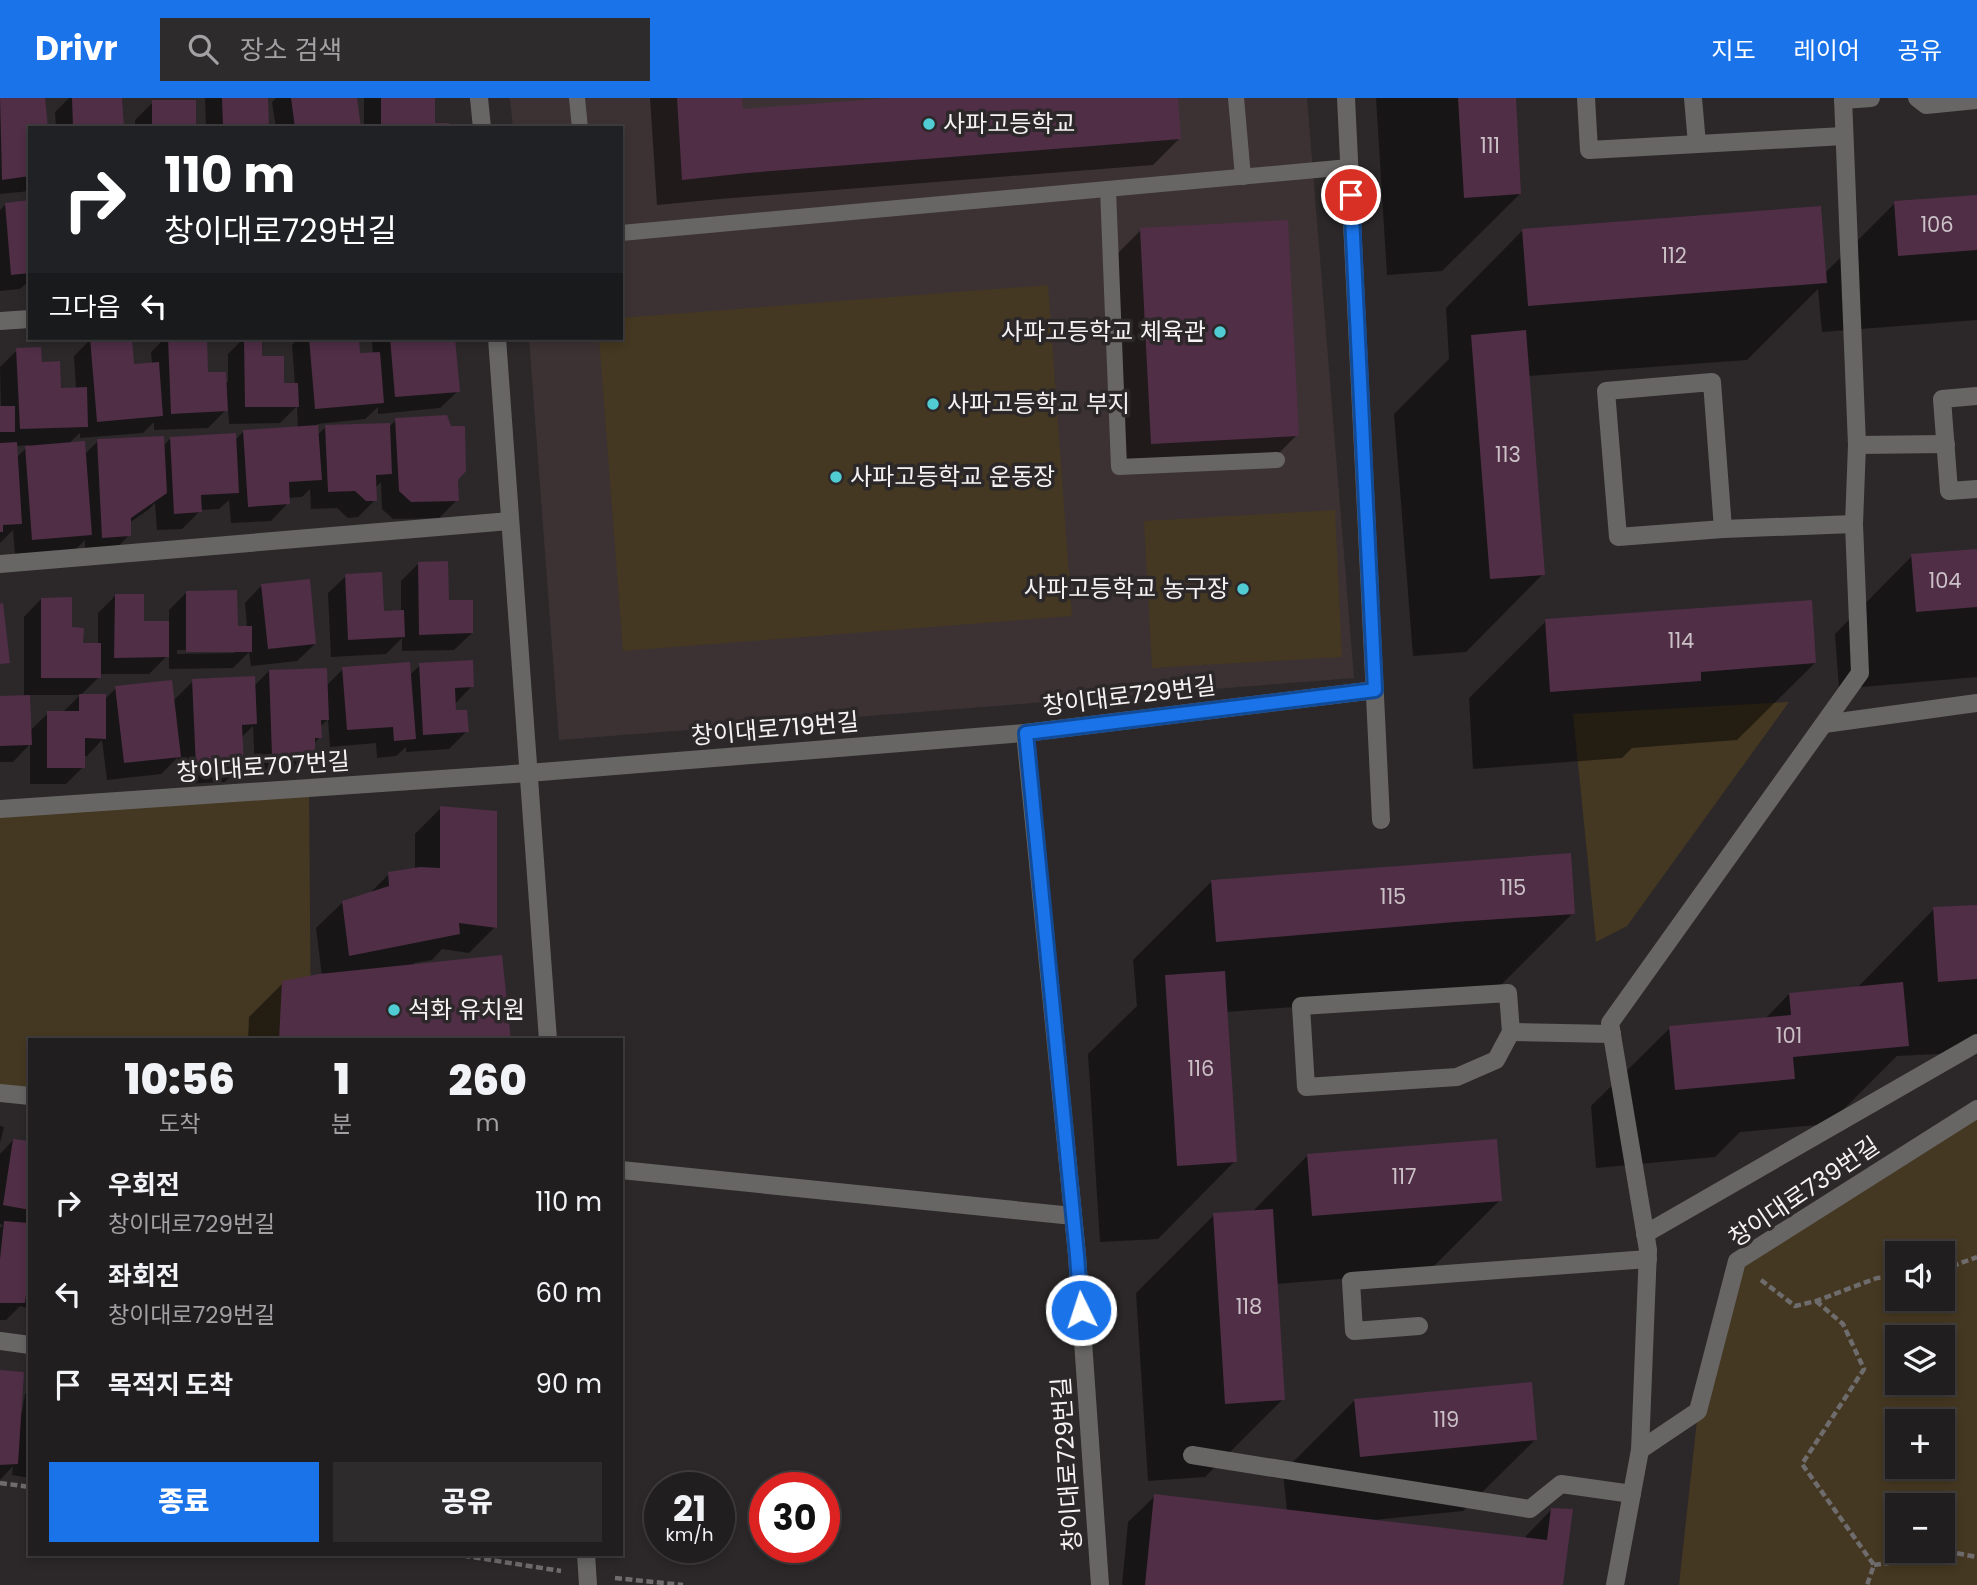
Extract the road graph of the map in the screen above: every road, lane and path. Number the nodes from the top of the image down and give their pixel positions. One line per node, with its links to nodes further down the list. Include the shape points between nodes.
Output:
1 (480, 98): 11 (street)
2 (578, 98): 12 (lane)
3 (1236, 98): 16 (lane)
4 (1346, 98): 15 (street)
5 (1586, 98): 14 (street, via 1589,150)
6 (1693, 98): 14 (street)
7 (1871, 98): 9 (street)
8 (1917, 98): 10 (street, via 1926,105)
9 (1843, 99): 13 (street)
10 (1977, 100)
11 (482, 126)
12 (580, 126)
13 (1844, 136): 14 (street); 23 (street)
14 (1697, 144)
15 (1349, 167): 16 (lane); 31 (street)
16 (1242, 177): 17 (lane)
17 (1108, 189): 18 (lane); 25 (lane, via 1119,467)
18 (623, 233)
19 (28, 319): 20 (street)
20 (0, 321)
21 (497, 340): 27 (street)
22 (1977, 396): 24 (street, via 1942,399)
23 (1857, 444): 24 (street); 28 (street)
24 (1946, 444): 26 (street, via 1950,491)
25 (1277, 460)
26 (1977, 489)
27 (510, 522): 30 (street); 35 (street)
28 (1854, 524): 29 (street); 33 (street, via 1860,673)
29 (1723, 529): 29 (street, via 1712,382 1606,391 1618,537)
30 (0, 564)
31 (1375, 690): 34 (street, 창이대로729번길); 37 (street)
32 (1977, 703): 33 (street)
33 (1824, 723): 39 (street, via 1610,1023)
34 (1026, 733): 35 (street, 창이대로719번길); 46 (street, 창이대로729번길)
35 (528, 774): 36 (street, 창이대로707번길); 40 (street)
36 (0, 809)
37 (1381, 820)
38 (1511, 1032): 38 (street, via 1508,993 1301,1006 1306,1087 1457,1077 1496,1060); 39 (street)
39 (1612, 1034): 47 (street)
40 (548, 1038)
41 (1977, 1043): 47 (street)
42 (0, 1093): 43 (street)
43 (28, 1097)
44 (1977, 1109): 50 (street, 창이대로739번길)
45 (623, 1170): 46 (street)
46 (1073, 1216): 66 (street, 창이대로729번길)
47 (1646, 1234): 49 (street)
48 (1977, 1257): 51 (path)
49 (1648, 1259): 54 (street, via 1350,1280 1354,1331); 57 (street)
50 (1737, 1261): 53 (path, via 1795,1306); 57 (street, 창이대로739번길, via 1698,1411)
51 (1955, 1265)
52 (1885, 1278): 53 (path)
53 (1816, 1301): 64 (path, via 1843,1324 1864,1369 1802,1464)
54 (1419, 1326)
55 (0, 1341): 56 (street)
56 (28, 1345)
57 (1640, 1450): 61 (street)
58 (1192, 1455): 61 (street, via 1530,1509 1561,1484)
59 (0, 1483): 60 (path)
60 (28, 1487)
61 (1632, 1494): 67 (street)
62 (586, 1556): 65 (street)
63 (1977, 1557): 64 (path, via 1956,1553)
64 (1874, 1565): 68 (path)
65 (588, 1585)
66 (1100, 1585)
67 (1615, 1585)
68 (1867, 1585)

